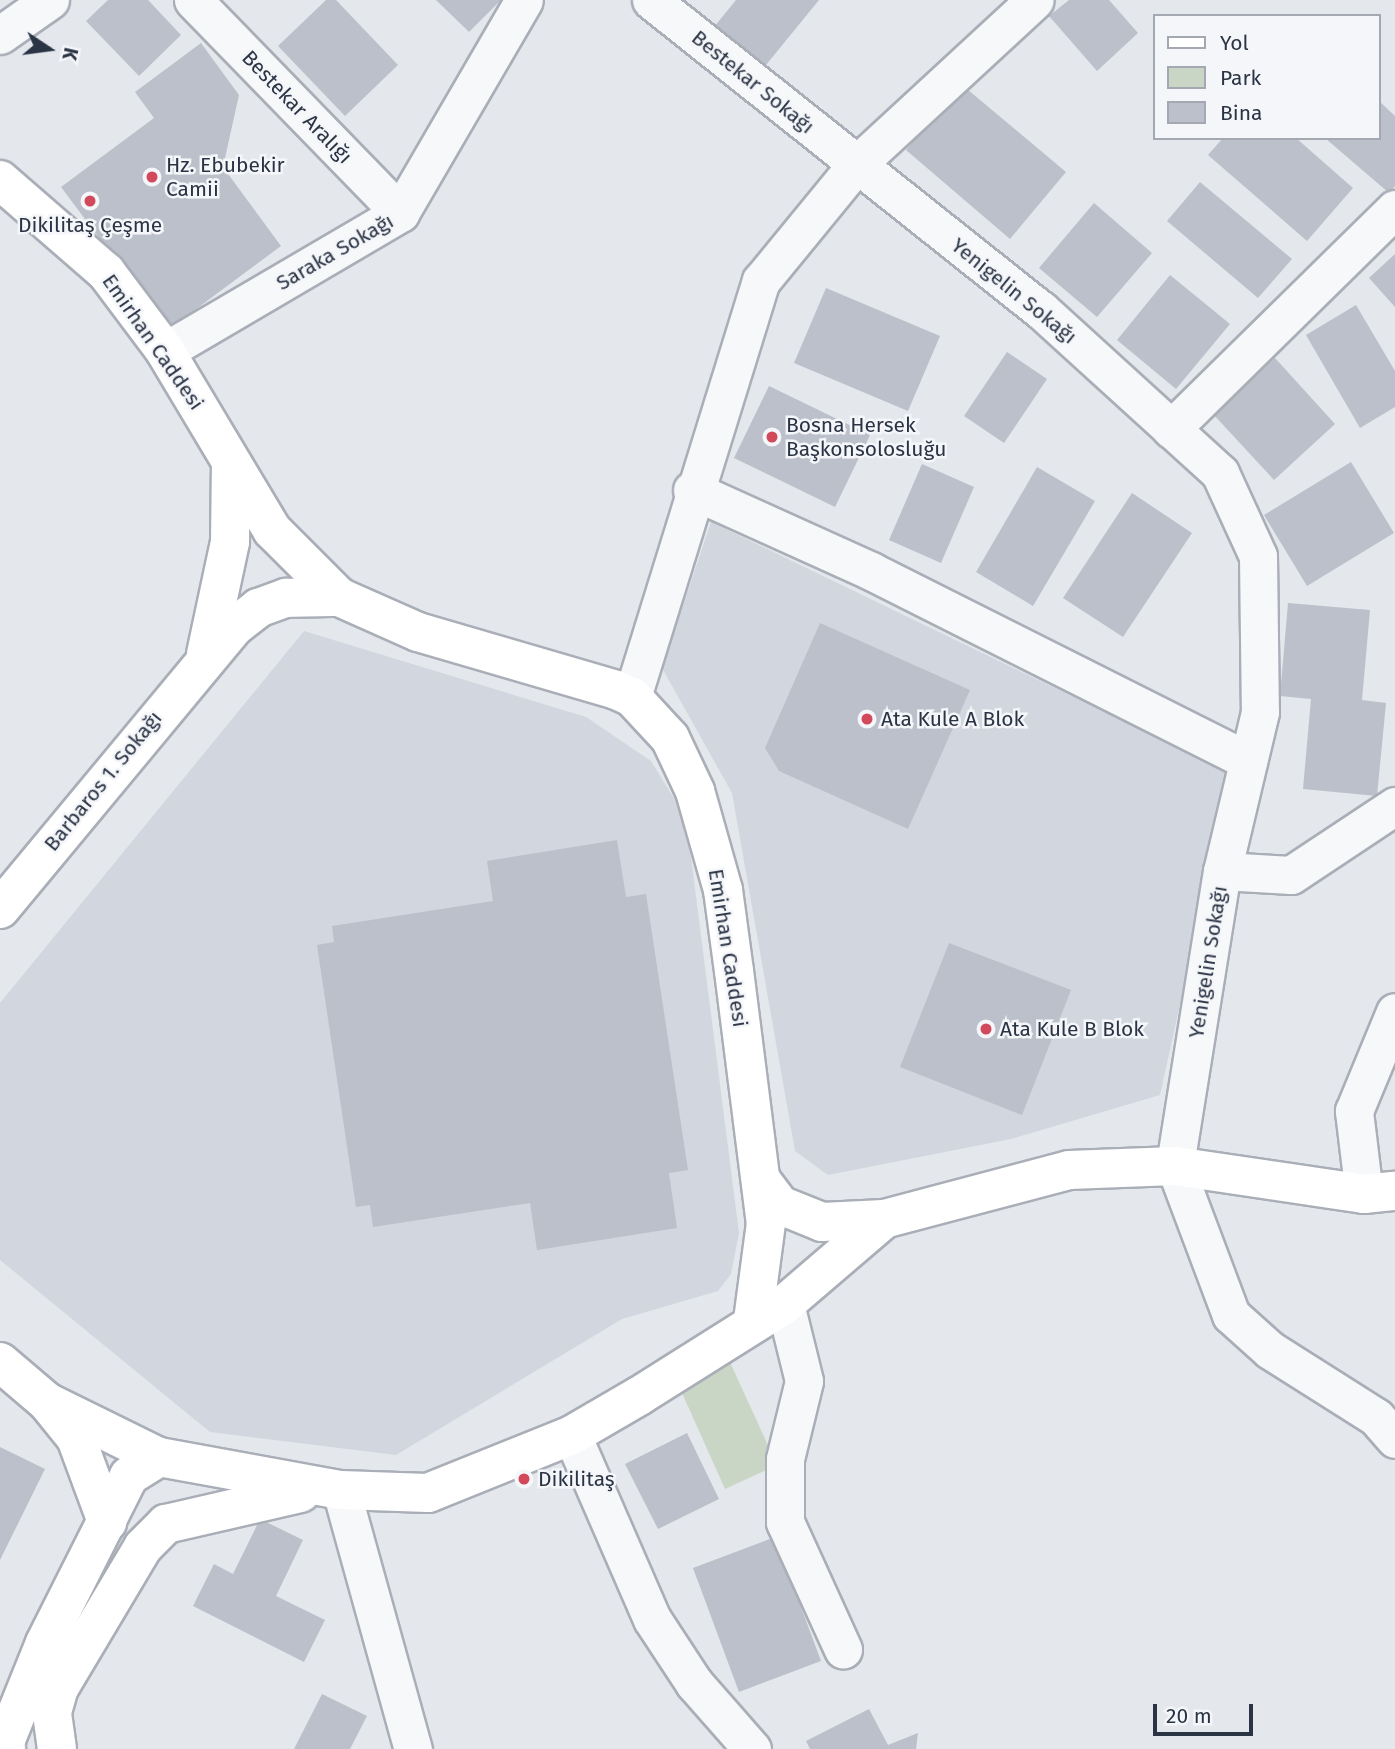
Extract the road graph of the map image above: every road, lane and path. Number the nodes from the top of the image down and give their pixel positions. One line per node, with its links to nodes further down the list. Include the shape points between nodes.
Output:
1 (50, 0): 6 (street)
2 (193, 0): 10 (street, Bestekar Aralığı)
3 (524, 0): 10 (street, Saraka Sokağı)
4 (651, 0): 7 (street, Bestekar Sokağı)
5 (1035, 0): 7 (street)
6 (0, 35)
7 (856, 165): 12 (street, Yenigelin Sokağı, via 1041,310); 14 (street, via 761,281)
8 (0, 180): 11 (street, Emirhan Caddesi, via 106,272)
9 (1395, 209): 12 (street)
10 (400, 213): 11 (street, Saraka Sokağı)
11 (165, 351): 13 (street, Emirhan Caddesi)
12 (1171, 429): 18 (street, Yenigelin Sokağı, via 1220,473 1258,556 1260,712)
13 (231, 458): 15 (street, Emirhan Caddesi, via 272,530); 16 (street, via 230,542)
14 (692, 490): 17 (street); 18 (street, via 871,571)
15 (339, 597): 16 (street, Barbaros 1. Sokağı, via 286,598 258,608); 17 (street, via 418,632)
16 (206, 654): 21 (street, Barbaros 1. Sokağı)
17 (632, 697): 24 (street, Emirhan Caddesi, via 670,738 695,791 723,890)
18 (1248, 761): 20 (street, Yenigelin Sokağı)
19 (1395, 806): 20 (street, via 1292,875)
20 (1222, 871): 23 (street, Yenigelin Sokağı)
21 (0, 909)
22 (1395, 1012): 25 (street, via 1354,1111)
23 (1175, 1166): 25 (street); 26 (street, via 1069,1170); 31 (street, via 1231,1315 1270,1350 1376,1417)
24 (761, 1180): 26 (street, via 780,1205 822,1222); 27 (street, Emirhan Caddesi)
25 (1379, 1193)
26 (884, 1219): 27 (street)
27 (769, 1312): 30 (street); 36 (street, via 804,1381 785,1459 785,1522)
28 (0, 1362): 29 (street)
29 (47, 1402): 32 (street); 34 (street, via 76,1437)
30 (572, 1435): 33 (street, via 428,1493); 41 (street, via 652,1619 694,1683)
31 (1395, 1439)
32 (159, 1457): 33 (street); 34 (street, via 129,1476)
33 (341, 1490): 39 (street, via 281,1494 166,1524 143,1547 59,1688 52,1712); 40 (street)
34 (107, 1522): 35 (street)
35 (46, 1643): 37 (street); 38 (street)
36 (844, 1649)
37 (0, 1679)
38 (3, 1748)
39 (57, 1749)
40 (413, 1749)
41 (752, 1749)

